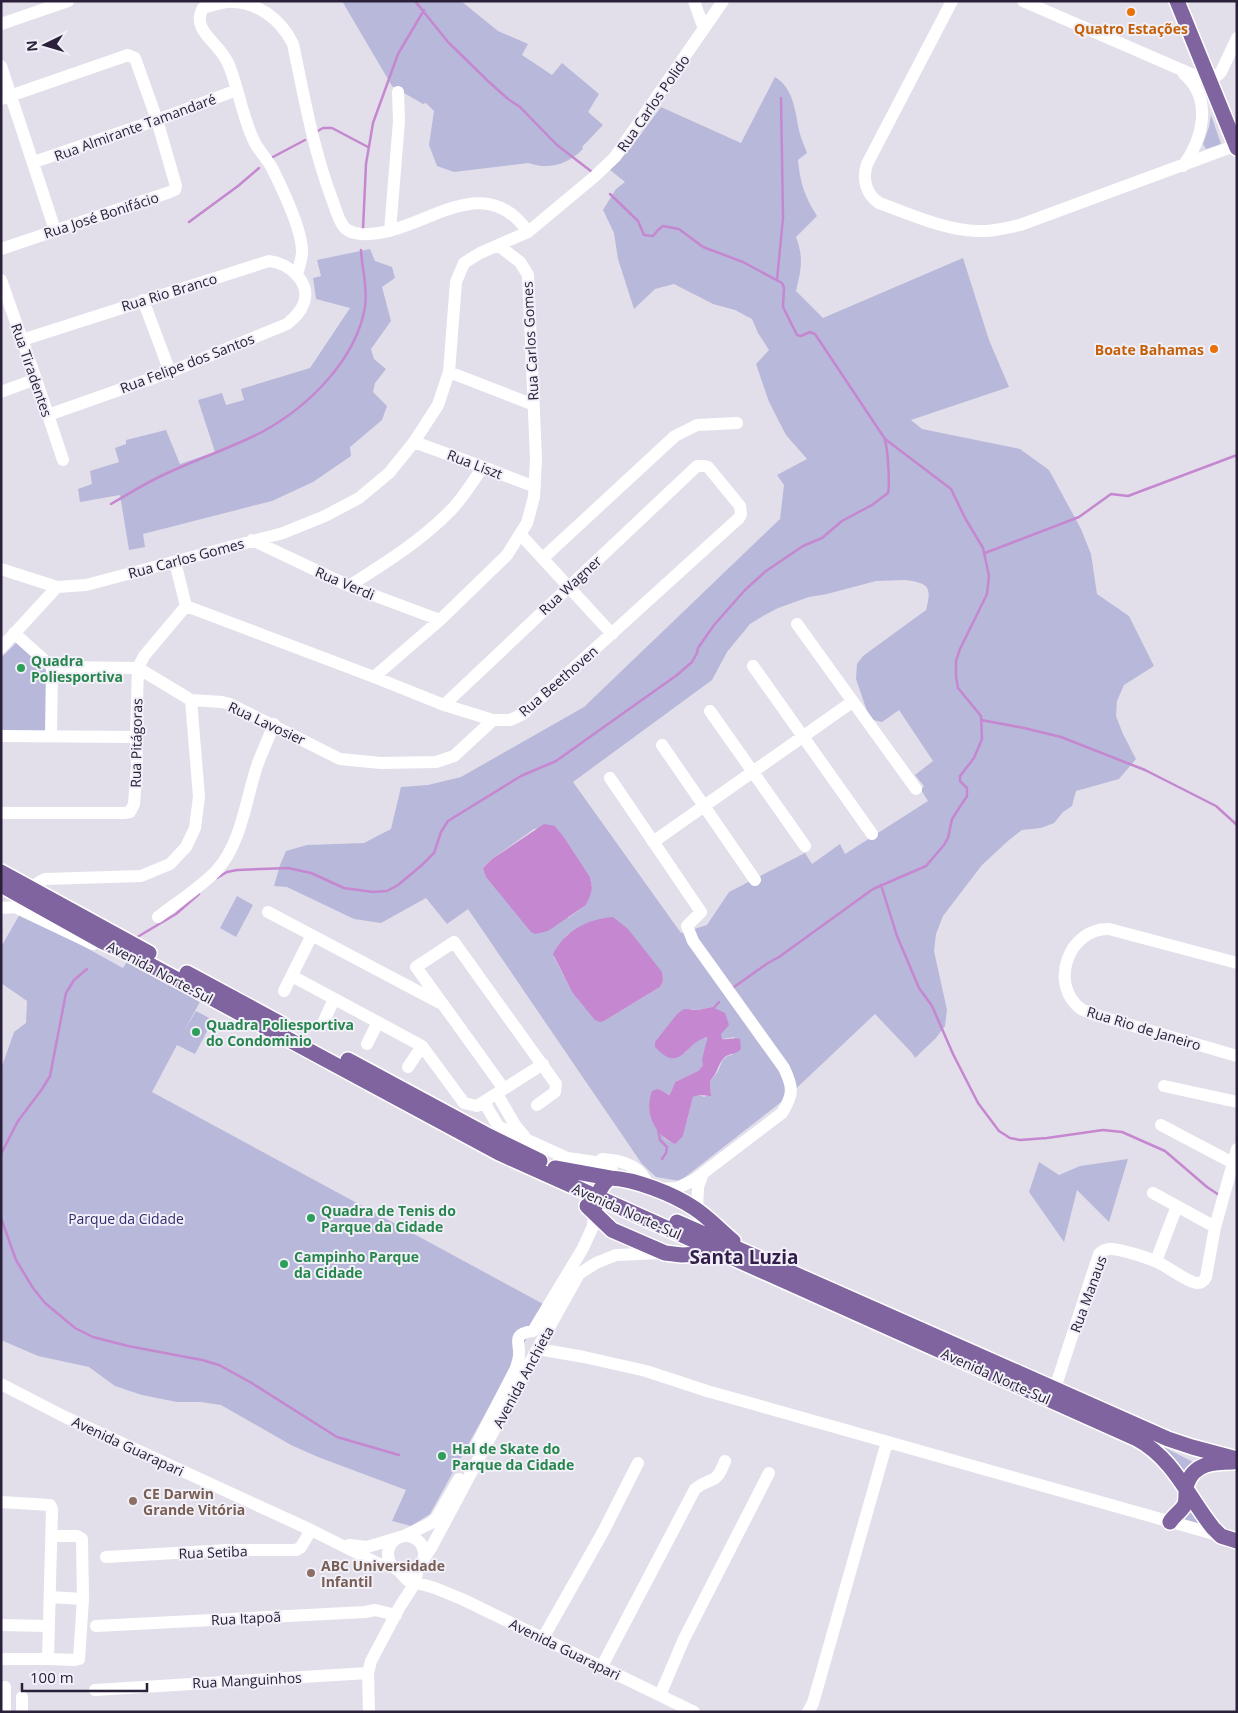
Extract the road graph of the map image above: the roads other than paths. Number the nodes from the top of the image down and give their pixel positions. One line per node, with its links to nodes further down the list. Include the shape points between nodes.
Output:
1 (68, 1): 8 (street)
2 (694, 1): 9 (street)
3 (723, 1): 9 (street, Rua Carlos Polido)
4 (952, 1): 21 (street, via 867,164 866,184 874,200 950,227 991,231 1020,225)
5 (1023, 1): 12 (street)
6 (1177, 1): 13 (main road)
7 (1188, 1): 13 (main road)
8 (1, 24)
9 (704, 29): 24 (street, Rua Carlos Polido, via 615,158)
10 (1237, 38): 13 (street, via 1224,66)
11 (1, 66): 16 (street)
12 (1178, 69): 13 (street, via 1204,80); 21 (street, via 1194,85 1203,114 1198,139)
13 (1213, 77): 18 (main road); 19 (main road)
14 (237, 90): 17 (street, Rua Almirante Tamandaré); 23 (street, via 227,62 199,25 198,16 203,8 228,2 251,4 265,10 287,31 293,44 316,151 342,226 348,231 372,235); 27 (street, via 255,143 272,169 299,235 302,251)
15 (398, 92): 23 (street)
16 (6, 97): 17 (street, Rua José Bonifácio, via 132,55); 20 (street)
17 (157, 120): 20 (street, Rua Almirante Tamandaré); 22 (street, Rua José Bonifácio, via 175,190)
18 (1237, 122)
19 (1236, 146): 21 (street)
20 (34, 162): 22 (street)
21 (1183, 166)
22 (55, 230): 26 (street, Rua José Bonifácio)
23 (390, 231): 24 (street, via 470,203 499,206 511,213)
24 (528, 232): 25 (street, Rua Carlos Polido)
25 (500, 246): 32 (street, Rua Carlos Gomes, via 464,263 456,282); 35 (street, Rua Carlos Gomes, via 520,262 528,275)
26 (1, 249)
27 (297, 274): 29 (street, Rua Rio Branco, via 284,265 269,261); 31 (street, Rua Felipe dos Santos, via 305,290 304,303 297,316 287,324)
28 (1, 280): 30 (street, Rua Tiradentes)
29 (144, 300): 30 (street, Rua Rio Branco); 31 (street)
30 (22, 340): 33 (street, Rua Tiradentes)
31 (170, 372): 36 (street, Rua Felipe dos Santos)
32 (448, 372): 35 (street); 38 (street, Rua Carlos Gomes, via 438,405)
33 (36, 379): 34 (street); 36 (street, Rua Tiradentes)
34 (1, 392)
35 (534, 405): 42 (street, Rua Carlos Gomes)
36 (48, 415): 39 (street, Rua Tiradentes)
37 (736, 423): 45 (street, via 697,425 675,436)
38 (414, 442): 41 (street, Rua Liszt); 44 (street, Rua Carlos Gomes, via 389,473 359,498 283,533)
39 (63, 460)
40 (697, 466): 49 (street, Rua Wagner); 55 (street, Rua Beethoven, via 708,468 740,506 741,514)
41 (483, 467): 42 (street, Rua Liszt); 48 (street, via 453,509 421,538)
42 (535, 487): 43 (street, Rua Carlos Gomes, via 527,523)
43 (520, 534): 45 (street); 52 (street, Rua Carlos Gomes, via 507,555)
44 (252, 540): 46 (street, Rua Carlos Gomes); 48 (street, Rua Verdi)
45 (543, 558): 49 (street)
46 (175, 562): 50 (street, Rua Carlos Gomes, via 86,585); 51 (street)
47 (1, 569): 50 (street, Rua Carlos Gomes)
48 (349, 586): 52 (street, Rua Verdi)
49 (569, 586): 55 (street); 63 (street, Rua Wagner)
50 (57, 587): 54 (street)
51 (186, 606): 59 (street, via 144,656); 60 (street, Rua Beethoven)
52 (440, 620): 60 (street, Rua Carlos Gomes)
53 (797, 624): 62 (street)
54 (14, 633): 56 (street); 58 (street)
55 (612, 634): 65 (street, Rua Beethoven, via 523,714 510,720)
56 (1, 648)
57 (753, 666): 69 (street)
58 (52, 667): 59 (street); 67 (street)
59 (138, 668): 61 (street, Rua Lavosier); 70 (street, Rua Pitágoras)
60 (374, 677): 63 (street, Rua Beethoven)
61 (191, 700): 66 (street, Rua Lavosier, via 230,704); 83 (street, via 199,797 195,828 186,847 170,864 141,876 45,879)
62 (852, 702): 69 (street); 74 (street)
63 (444, 705): 65 (street, Rua Beethoven)
64 (710, 711): 72 (street)
65 (493, 720): 66 (street, Rua Lavosier, via 454,756 436,762 390,763 340,759)
66 (274, 724): 86 (street, via 228,854 218,869)
67 (51, 735): 68 (street); 70 (street)
68 (1, 736)
69 (802, 736): 72 (street); 77 (street)
70 (136, 737): 76 (street, Rua Pitágoras, via 134,804 130,812)
71 (662, 745): 75 (street)
72 (753, 772): 75 (street); 79 (street)
73 (610, 778): 78 (street)
74 (916, 789)
75 (704, 806): 78 (street); 81 (street)
76 (1, 813)
77 (872, 834)
78 (653, 842): 116 (street, via 701,912 687,926 693,941 784,1068 791,1090 782,1113)
79 (805, 846)
80 (1, 872): 83 (main road, Avenida Norte-Sul)
81 (755, 880)
82 (1, 885): 88 (main road, Avenida Norte-Sul)
83 (34, 890): 110 (main road, Avenida Norte-Sul, via 120,938)
84 (1, 908): 88 (street, via 15,907 104,949)
85 (268, 912): 87 (street)
86 (158, 917)
87 (312, 936): 90 (street); 92 (street)
88 (130, 954): 117 (main road, Avenida Norte-Sul, via 499,1153)
89 (1237, 963): 100 (street, Rua Rio de Janeiro, via 1098,929 1079,941 1069,954 1065,981 1074,1000 1092,1014)
90 (292, 976): 93 (street); 94 (street)
91 (425, 979): 92 (street); 95 (street); 101 (street, via 416,967 454,942)
92 (415, 990): 95 (street)
93 (284, 991)
94 (334, 999): 96 (street); 97 (street)
95 (443, 1004): 104 (street)
96 (324, 1021)
97 (378, 1022): 98 (street); 99 (street)
98 (367, 1044)
99 (422, 1046): 102 (street); 105 (street, via 464,1103 474,1106)
100 (1237, 1056)
101 (543, 1064): 104 (street); 107 (street, via 557,1088)
102 (408, 1067)
103 (1164, 1086): 106 (street)
104 (500, 1092): 105 (street); 108 (street)
105 (484, 1102): 110 (street)
106 (1237, 1102)
107 (537, 1105)
108 (509, 1116): 110 (street); 111 (street)
109 (1161, 1126): 115 (street)
110 (493, 1131): 111 (street); 113 (main road, Avenida Norte-Sul)
111 (531, 1141): 113 (main road); 114 (street, via 567,1158)
112 (1237, 1149): 115 (street)
113 (537, 1160): 117 (main road, Avenida Norte-Sul)
114 (595, 1161): 118 (street, via 615,1160 629,1165 643,1174); 120 (street, via 605,1162 612,1173)
115 (1232, 1163): 123 (street)
116 (704, 1171): 118 (street, via 677,1188); 122 (street, via 699,1180)
117 (553, 1173): 120 (main road, Avenida Norte-Sul); 120 (main road)
118 (652, 1188): 120 (main road, via 628,1180); 122 (main road)
119 (1153, 1193): 121 (street)
120 (600, 1194): 124 (main road, Avenida Norte-Sul); 126 (main road, via 612,1230); 130 (street, Avenida Anchieta, via 593,1226 583,1248)
121 (1178, 1206): 123 (street); 129 (street)
122 (697, 1211): 124 (main road, via 702,1220); 125 (main road)
123 (1215, 1228): 129 (street, Rua Manaus, via 1206,1277 1200,1282 1193,1282)
124 (697, 1237): 125 (main road, Avenida Norte-Sul); 127 (main road, Avenida Norte-Sul); 128 (main road)
125 (745, 1251): 134 (main road, Avenida Norte-Sul)
126 (665, 1253): 128 (main road); 131 (street, Avenida Anchieta, via 616,1255 586,1268 579,1274)
127 (722, 1253): 128 (main road); 140 (main road, Avenida Norte-Sul, via 1137,1439 1161,1456)
128 (682, 1255)
129 (1156, 1261): 134 (street, Rua Manaus, via 1110,1249 1100,1254)
130 (533, 1331): 131 (street, via 539,1336); 132 (street, Avenida Anchieta, via 519,1337 517,1346)
131 (538, 1348): 132 (street, via 525,1356); 135 (street, via 646,1371); 150 (street, Avenida Anchieta)
132 (520, 1354): 146 (street, Avenida Anchieta, via 516,1368 437,1517)
133 (1, 1384): 143 (street, Avenida Guarapari, via 65,1417)
134 (1055, 1388): 137 (main road, Avenida Norte-Sul, via 1168,1439)
135 (887, 1442): 142 (street); 172 (street)
136 (725, 1461): 162 (street, via 715,1479 695,1489)
137 (1237, 1461): 140 (main road, via 1198,1468)
138 (638, 1463): 159 (street)
139 (769, 1473): 166 (street, via 684,1639)
140 (1186, 1488): 142 (main road, via 1185,1503); 145 (main road, Avenida Norte-Sul)
141 (1, 1502): 144 (street, via 51,1506)
142 (1170, 1522): 145 (street)
143 (311, 1530): 148 (street, Avenida Guarapari); 149 (street, Rua Setiba, via 302,1547 296,1550 228,1550)
144 (52, 1536): 153 (street); 154 (street, via 82,1539)
145 (1221, 1536): 147 (main road)
146 (401, 1537): 148 (street, Avenida Guarapari, via 367,1547); 150 (street, via 418,1541 423,1550); 151 (street, via 390,1544 387,1552 388,1560)
147 (1237, 1541)
148 (337, 1542): 151 (street, Avenida Guarapari)
149 (106, 1557)
150 (421, 1564): 151 (street, Avenida Anchieta); 152 (street, via 426,1579)
151 (404, 1575): 152 (street, Avenida Guarapari); 155 (street, Avenida Anchieta)
152 (435, 1588): 159 (street, Avenida Guarapari)
153 (50, 1597): 154 (street); 157 (street)
154 (83, 1599): 161 (street, via 79,1659)
155 (397, 1611): 158 (street, Rua Itapoã); 163 (street, Avenida Anchieta)
156 (1, 1625): 157 (street)
157 (49, 1626): 161 (street)
158 (96, 1626)
159 (543, 1638): 162 (street, Avenida Guarapari)
160 (1, 1659): 161 (street)
161 (48, 1659)
162 (602, 1666): 166 (street, Avenida Guarapari)
163 (368, 1673): 165 (street, Rua Manguinhos); 170 (street, Avenida Anchieta)
164 (5, 1687): 168 (street)
165 (95, 1690)
166 (660, 1695): 171 (street, Avenida Guarapari)
167 (22, 1697): 169 (street)
168 (5, 1712)
169 (22, 1712)
170 (369, 1712)
171 (694, 1712)
172 (808, 1712)

